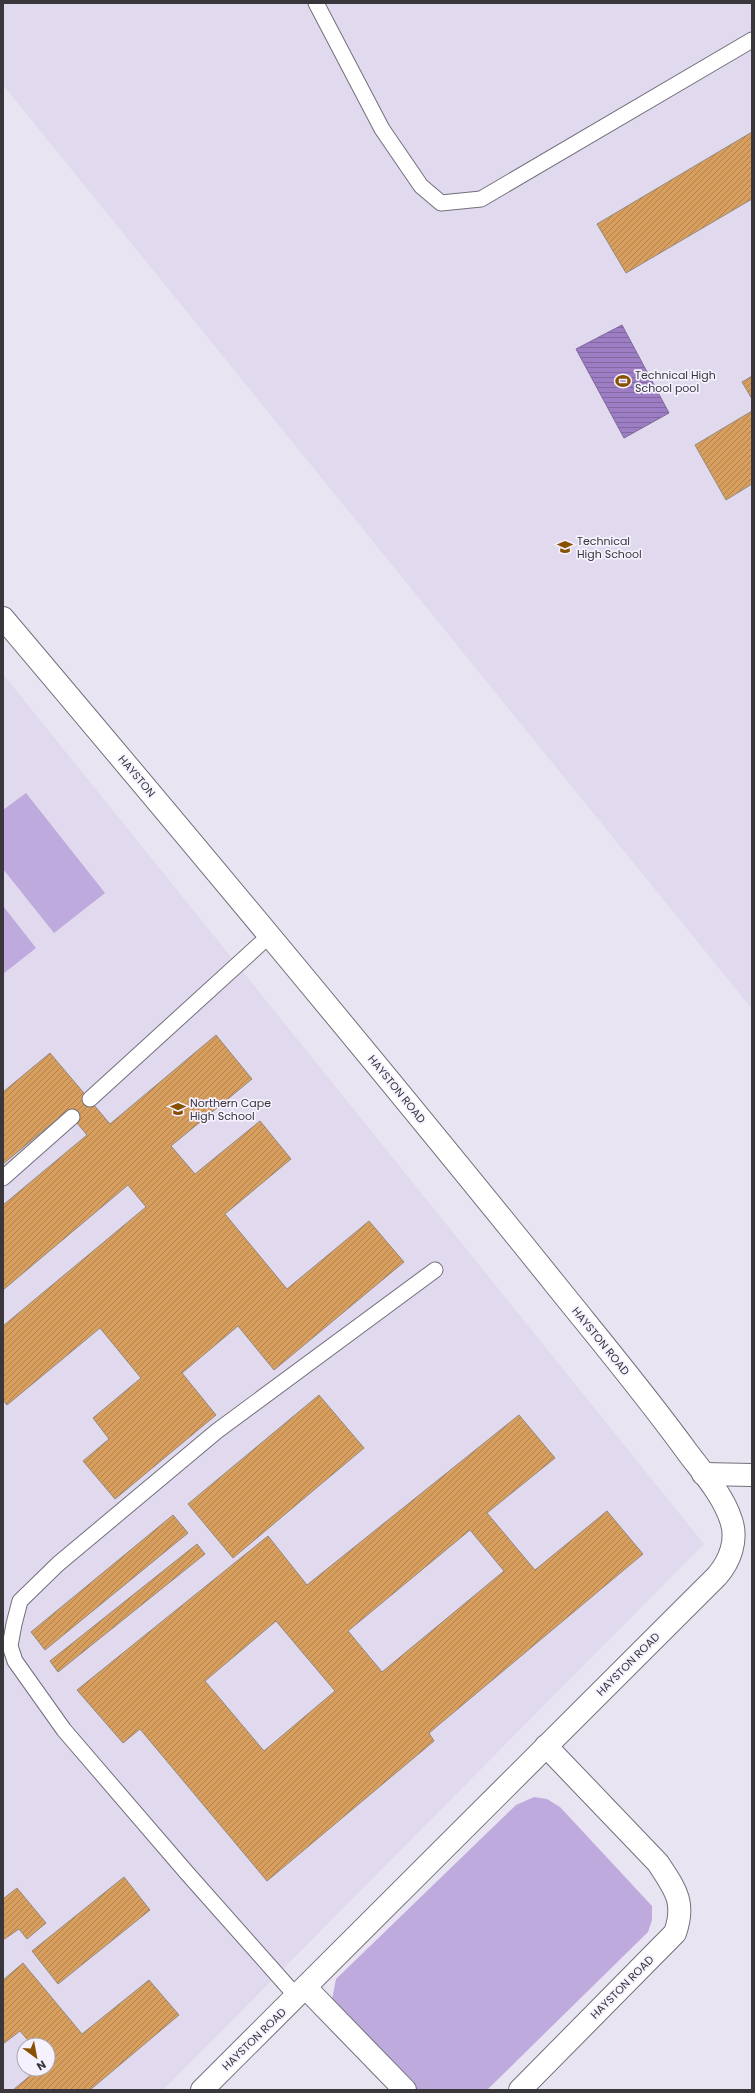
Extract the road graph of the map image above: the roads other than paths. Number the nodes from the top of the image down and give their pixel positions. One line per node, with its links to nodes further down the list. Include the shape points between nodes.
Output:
1 (316, 3): 2 (lane, via 386,135 420,186 441,203 481,200)
2 (752, 40)
3 (3, 618): 4 (street, HAYSTON)
4 (270, 935): 5 (lane); 9 (street, HAYSTON ROAD, via 659,1414)
5 (90, 1099)
6 (72, 1117): 7 (lane)
7 (3, 1178)
8 (435, 1270): 12 (lane, via 217,1431 58,1564 20,1601 14,1624 10,1646 15,1661 64,1730 187,1873)
9 (703, 1474): 10 (street); 11 (street, HAYSTON ROAD, via 732,1521 732,1552 726,1566)
10 (752, 1475)
11 (546, 1746): 12 (street, HAYSTON ROAD); 15 (street, HAYSTON ROAD, via 658,1863 678,1898 681,1917 675,1933)
12 (302, 1993): 13 (street, HAYSTON ROAD); 14 (street)
13 (202, 2090)
14 (406, 2090)
15 (520, 2090)

